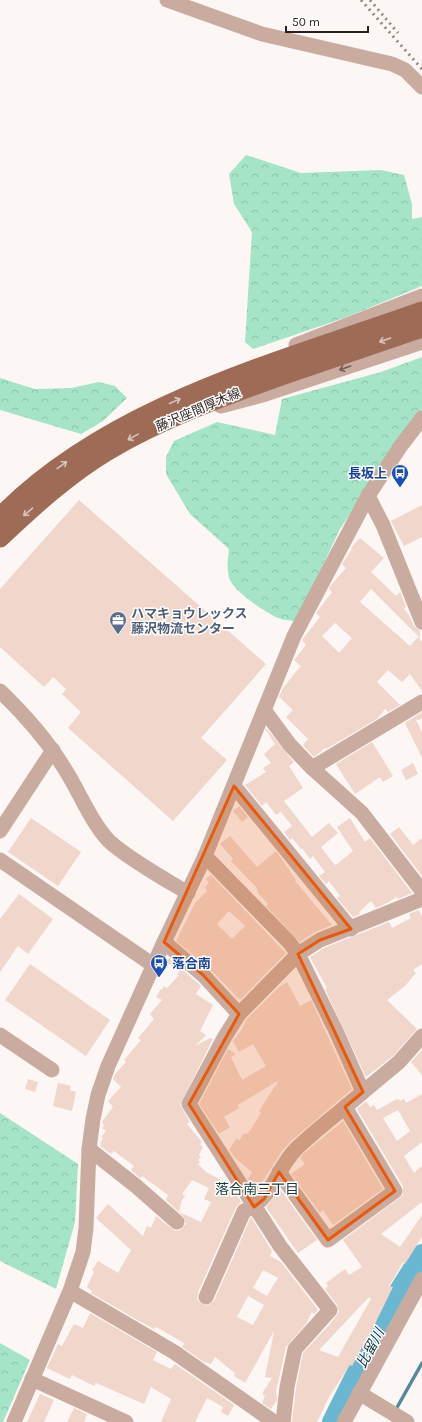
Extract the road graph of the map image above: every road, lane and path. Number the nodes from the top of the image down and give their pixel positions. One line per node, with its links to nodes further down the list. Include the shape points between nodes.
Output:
1 (167, 0): 2 (street, via 262,34 392,64 405,70)
2 (422, 87)
3 (422, 296): 7 (street, via 243,368)
4 (422, 311): 7 (main road, 藤沢座間厚木線)
5 (422, 328): 8 (main road, 藤沢座間厚木線, one-way to 8, via 224,396)
6 (422, 342): 8 (street, one-way to 8, via 266,394)
7 (210, 386): 11 (main road, 藤沢座間厚木線, one-way to 7, via 68,460 123,427)
8 (180, 414): 12 (main road, 藤沢座間厚木線, one-way to 12, via 105,453 50,494)
9 (422, 418): 10 (street)
10 (368, 496): 13 (street, via 383,525); 16 (street, via 294,636)
11 (0, 517)
12 (0, 538)
13 (422, 622)
14 (0, 691): 17 (street, via 29,720)
15 (422, 702): 18 (street)
16 (264, 710): 18 (street, via 290,745); 19 (street)
17 (53, 750): 20 (street); 24 (street, via 109,840)
18 (312, 768): 23 (street, via 362,813)
19 (234, 786): 21 (street); 26 (street)
20 (0, 831)
21 (206, 856): 24 (street); 28 (street)
22 (0, 860): 29 (street)
23 (422, 891)
24 (188, 893): 27 (street)
25 (422, 899): 26 (street)
26 (351, 929): 28 (street, via 320,940)
27 (164, 942): 29 (street); 30 (street, via 203,974)
28 (298, 954): 30 (street); 34 (street)
29 (153, 965): 36 (street, via 108,1066 95,1110)
30 (239, 1014): 38 (street, via 189,1104)
31 (0, 1035): 33 (street)
32 (422, 1036): 34 (street, via 399,1062)
33 (52, 1070)
34 (363, 1092): 35 (street)
35 (345, 1107): 37 (street, via 295,1149); 37 (street, via 395,1191 328,1240)
36 (89, 1149): 39 (street); 41 (street, via 83,1252)
37 (279, 1172): 38 (street, via 264,1199)
38 (254, 1207): 42 (street, via 244,1211); 49 (street, via 280,1246 330,1310 295,1349)
39 (178, 1222)
40 (422, 1280): 44 (street)
41 (70, 1292): 43 (street); 48 (street, via 174,1352)
42 (206, 1297)
43 (32, 1379): 46 (street); 47 (street)
44 (359, 1393): 45 (street); 50 (street)
45 (398, 1417)
46 (14, 1422)
47 (126, 1422)
48 (274, 1422)
49 (283, 1422)
50 (344, 1422)

